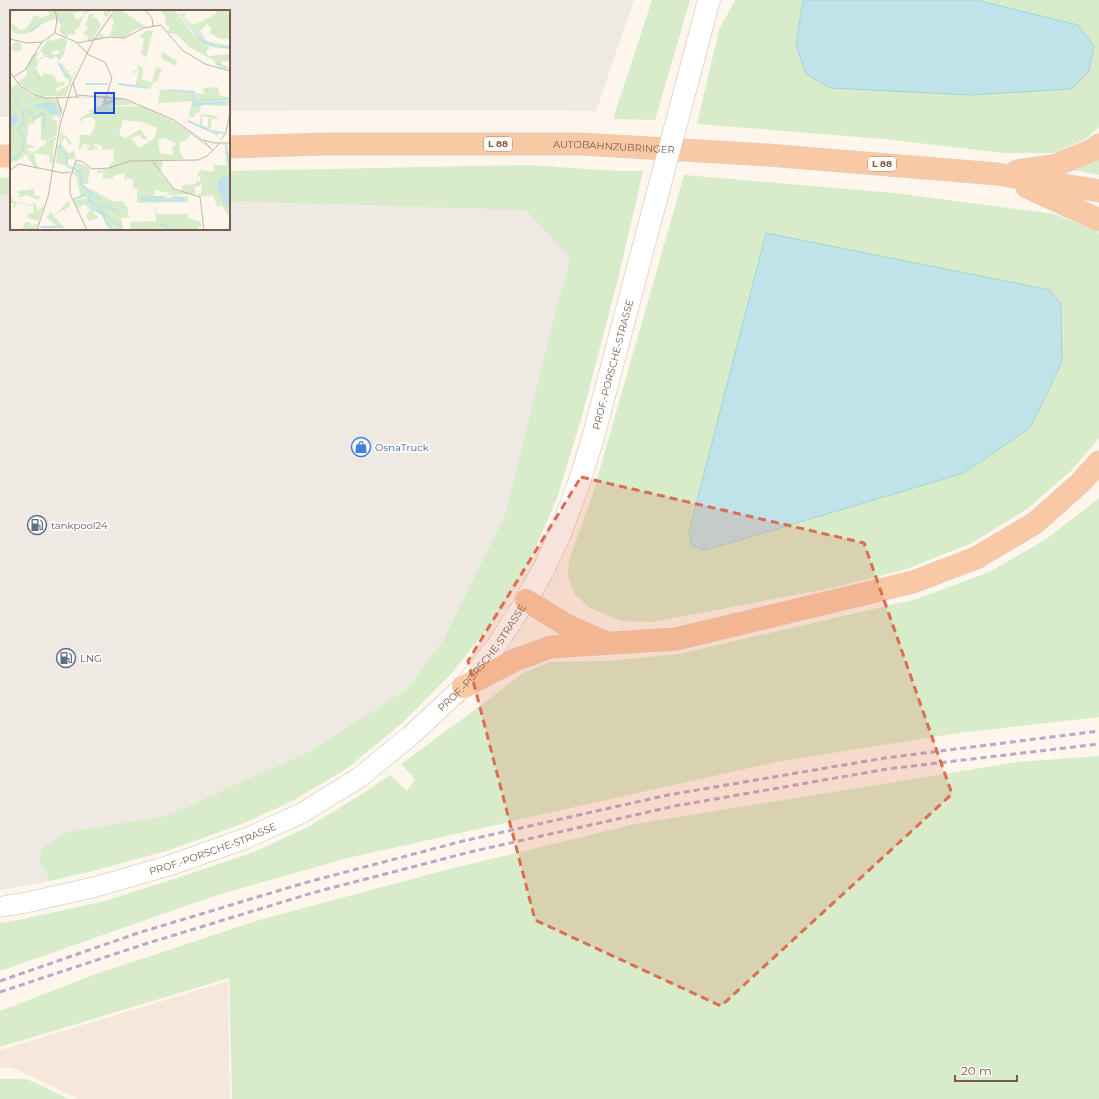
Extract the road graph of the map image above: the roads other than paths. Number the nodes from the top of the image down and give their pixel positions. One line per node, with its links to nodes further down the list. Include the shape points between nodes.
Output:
1 (709, 0): 8 (street, PROF.-PORSCHE-STRASSE, bridge, via 578,486 548,560)
2 (1099, 145): 4 (highway, via 1056,165)
3 (230, 147): 4 (highway, AUTOBAHNZUBRINGER / L 88, via 324,144 580,144 768,155)
4 (997, 174): 5 (highway, L 88); 6 (highway)
5 (1099, 192)
6 (1099, 220)
7 (1099, 462): 9 (highway, via 1080,483 1034,523 976,558 913,582 676,639)
8 (526, 600): 9 (highway, via 566,625); 10 (street, PROF.-PORSCHE-STRASSE, via 497,645)
9 (607, 644): 10 (highway, via 551,647 515,660)
10 (463, 687): 11 (street, PROF.-PORSCHE-STRASSE, via 410,736 360,777 302,813 247,838 171,865 95,887)
11 (0, 907)

